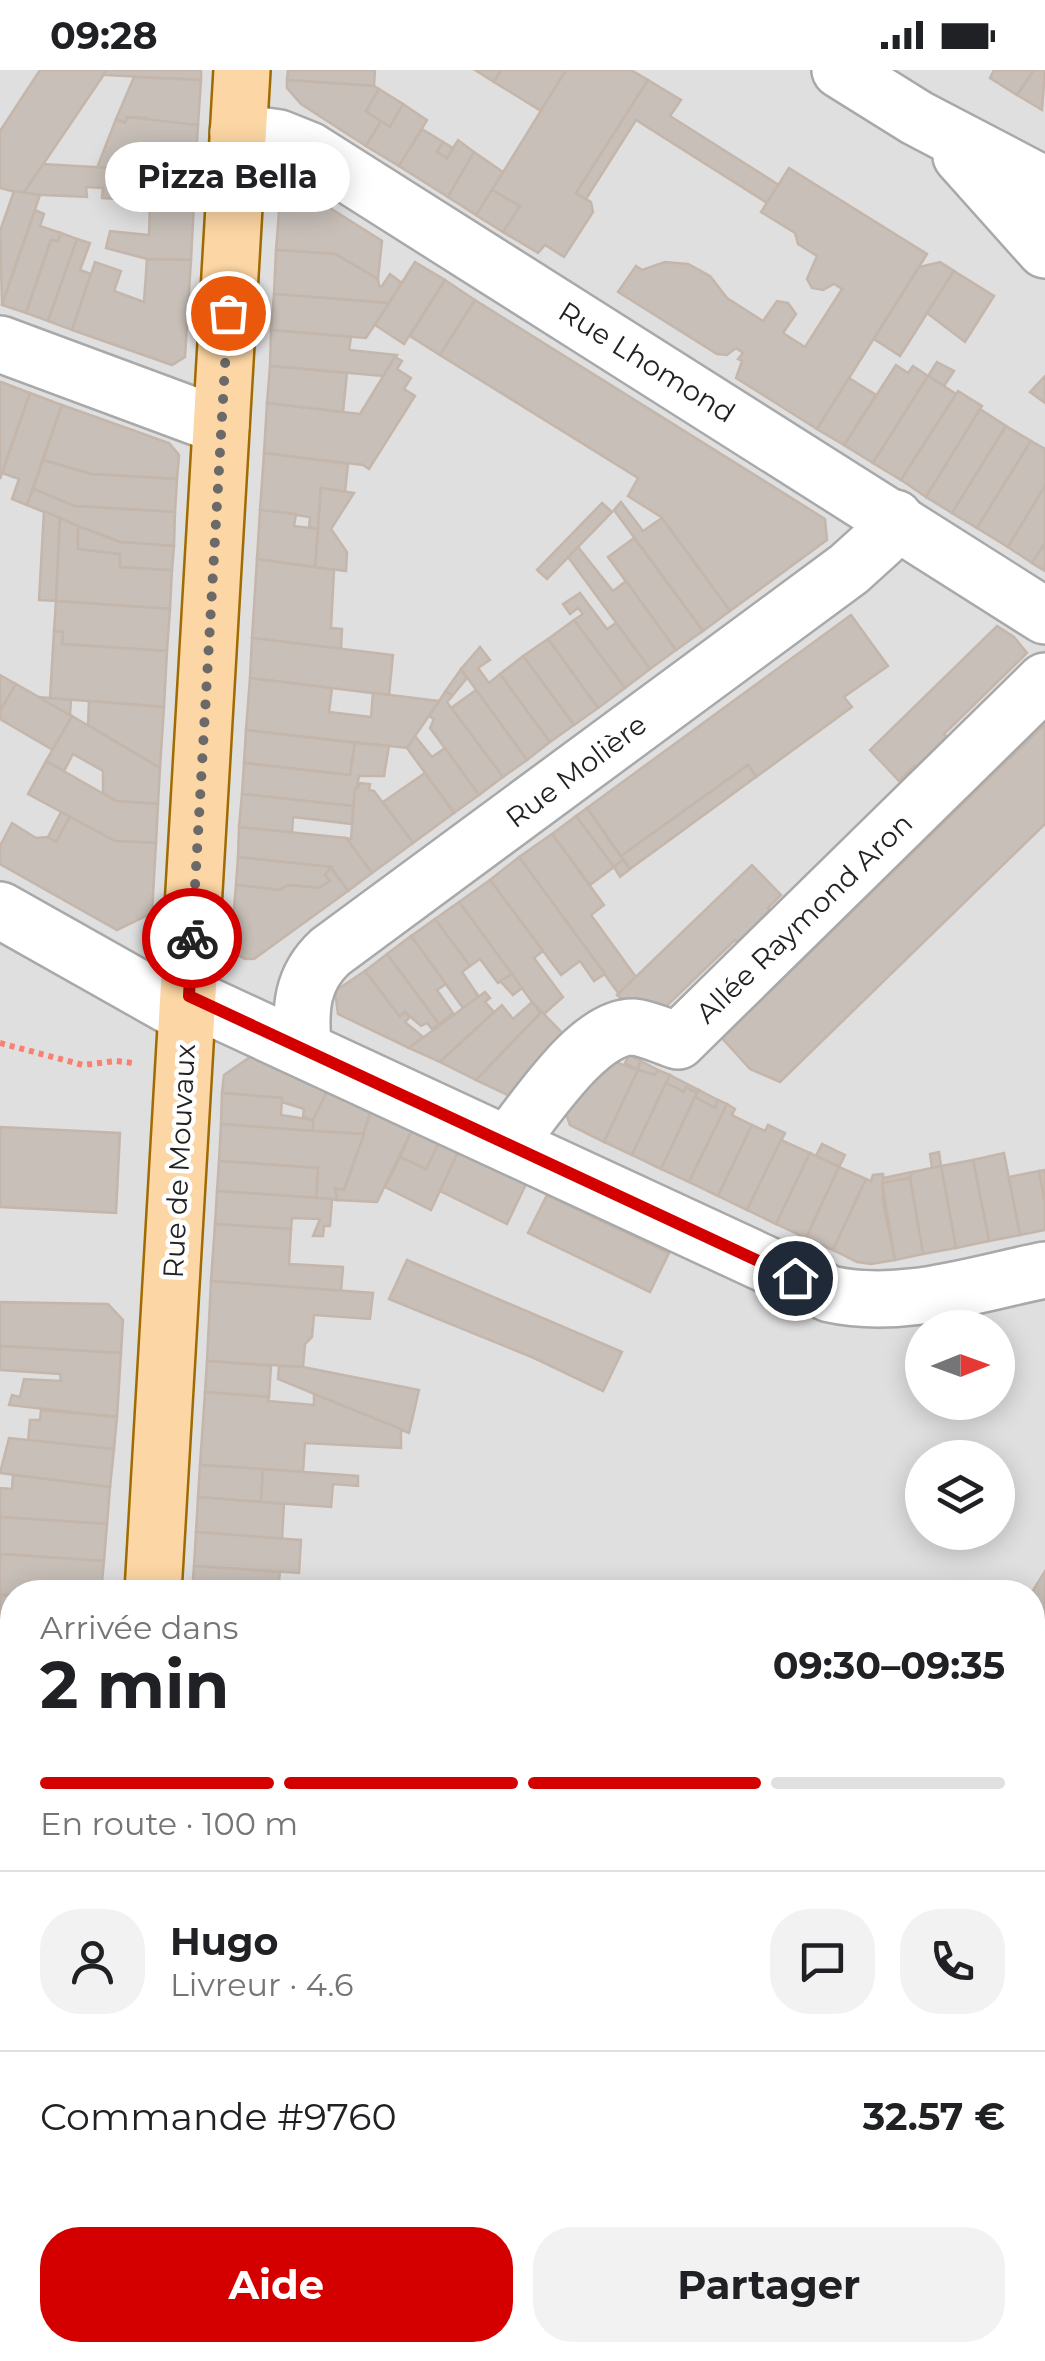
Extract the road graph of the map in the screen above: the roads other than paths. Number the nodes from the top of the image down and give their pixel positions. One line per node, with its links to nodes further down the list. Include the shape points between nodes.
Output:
1 (242, 70): 4 (main road, Rue de Mouvaux)
2 (840, 70): 3 (street)
3 (918, 118): 5 (street); 6 (street, via 975,168)
4 (238, 132): 8 (main road, Rue de Mouvaux); 9 (street, Rue Lhomond, via 309,150)
5 (1045, 185)
6 (1045, 250)
7 (0, 344): 8 (street)
8 (222, 426): 13 (main road, Rue de Mouvaux)
9 (895, 518): 10 (street, Rue Lhomond); 14 (street, Rue Molière, via 849,569 330,952 305,985)
10 (1045, 616)
11 (1045, 682): 15 (street, Allée Raymond Aron, via 678,1041 633,1027 611,1032 589,1046)
12 (0, 910): 13 (street)
13 (188, 1006): 14 (street); 17 (main road, Rue de Mouvaux)
14 (303, 1047): 15 (street)
15 (508, 1143): 16 (street, via 840,1296 901,1299)
16 (1045, 1270)
17 (154, 1580)

